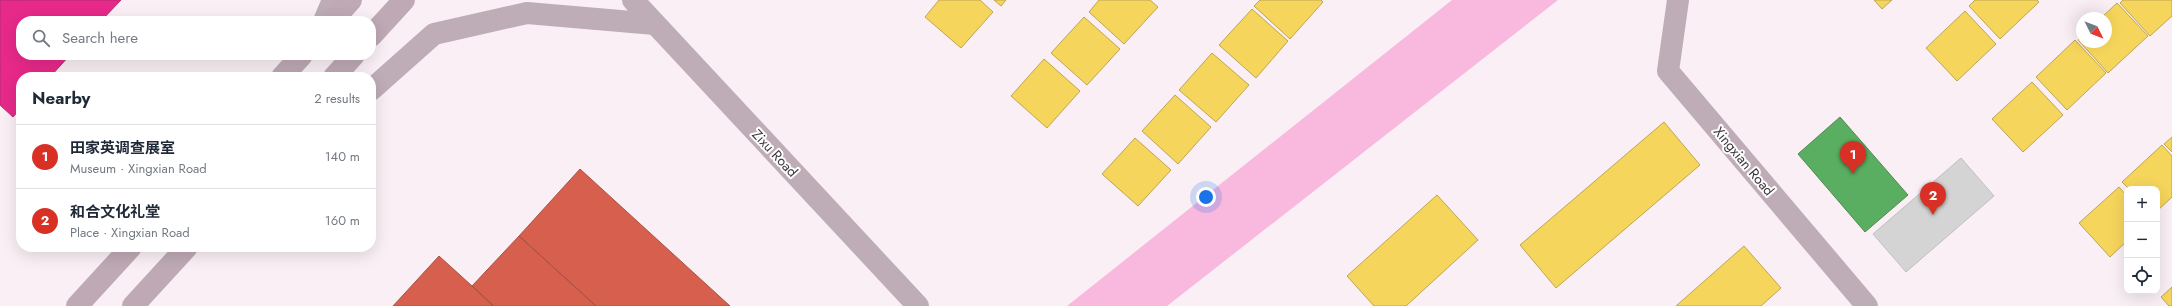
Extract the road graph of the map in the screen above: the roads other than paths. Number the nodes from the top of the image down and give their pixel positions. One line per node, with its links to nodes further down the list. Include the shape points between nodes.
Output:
1 (333, 0): 7 (street)
2 (351, 0): 8 (main road)
3 (404, 0): 10 (main road)
4 (633, 0): 9 (street, Zixu Road)
5 (653, 0): 9 (street)
6 (1678, 0): 21 (street, Xingxian Road, via 1668,71)
7 (326, 16)
8 (337, 16)
9 (655, 24): 15 (street, via 527,13 434,34); 20 (street, Zixu Road)
10 (376, 31)
11 (297, 60): 13 (main road)
12 (349, 60): 14 (main road)
13 (287, 72)
14 (339, 72)
15 (376, 86)
16 (126, 252): 18 (main road)
17 (182, 252): 19 (main road)
18 (77, 306)
19 (133, 306)
20 (918, 306)
21 (1867, 306)

